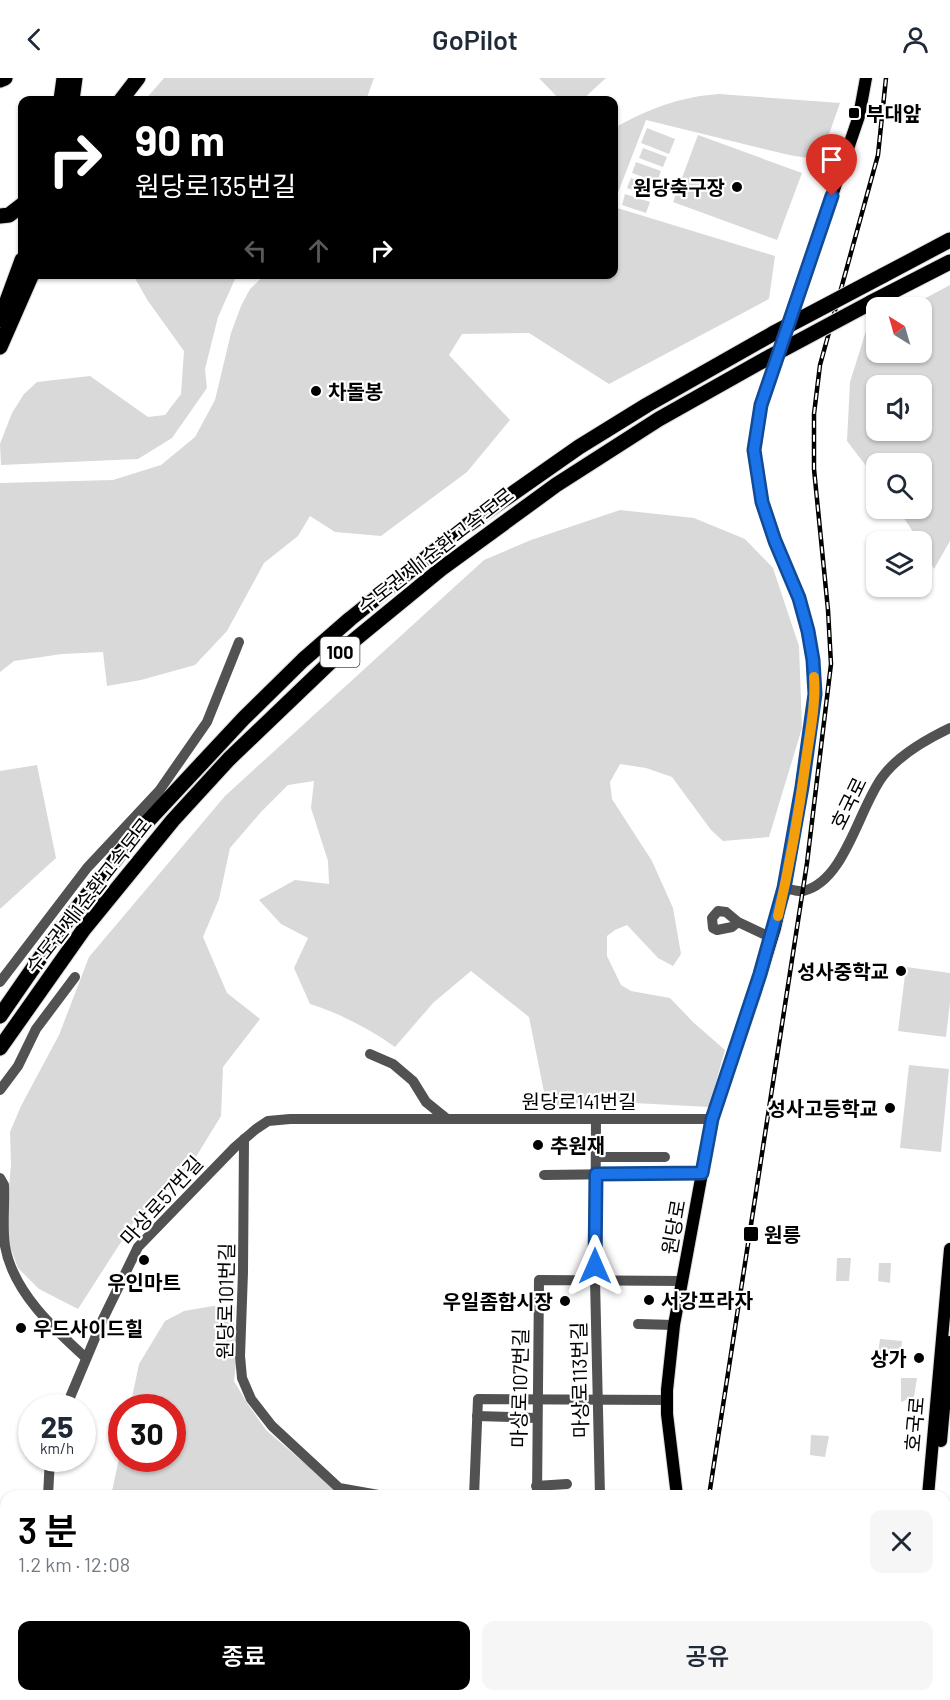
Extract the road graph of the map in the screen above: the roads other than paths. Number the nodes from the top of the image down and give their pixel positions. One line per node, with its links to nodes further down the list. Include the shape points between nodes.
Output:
1 (5, 78): 6 (highway)
2 (64, 78): 7 (highway)
3 (75, 78): 8 (highway)
4 (138, 78): 9 (highway)
5 (866, 78): 20 (main road, 원당로, via 859,116 761,405 754,450 762,502 799,598 813,660 815,694)
6 (0, 80)
7 (62, 96)
8 (73, 96)
9 (124, 96)
10 (18, 208): 11 (highway)
11 (0, 216)
12 (947, 241): 25 (highway, 수도권제1순환고속도로 / 100, bridge, via 774,333 579,447 462,529 358,613 244,718 133,837 56,934)
13 (950, 262): 26 (highway, 수도권제1순환고속도로 / 100, bridge, via 659,419 556,485 441,569 346,646 229,759 173,820 84,929)
14 (18, 271): 16 (highway)
15 (30, 279): 17 (highway)
16 (0, 320)
17 (0, 347)
18 (239, 642): 24 (street, via 207,722 159,791 87,868)
19 (950, 728): 20 (street, 호국로, via 906,755 884,775 837,866 802,891)
20 (784, 888): 22 (main road, 원당로)
21 (738, 922): 22 (street)
22 (772, 938): 31 (main road, 원당로)
23 (75, 977): 28 (street, via 36,1029 18,1066)
24 (0, 982)
25 (0, 1016)
26 (0, 1048)
27 (370, 1054): 29 (street, via 393,1064 413,1081 426,1102)
28 (0, 1090)
29 (447, 1119): 30 (street, 원당로141번길); 32 (street, 원당로141번길, via 268,1121)
30 (596, 1119): 31 (street, 원당로141번길); 33 (street, 마상로113번길)
31 (712, 1119): 35 (main road, 원당로)
32 (244, 1139): 45 (street, 마상로57번길, via 138,1247); 56 (street, 원당로101번길, via 242,1377 251,1399 272,1426 339,1488)
33 (596, 1157): 34 (street); 36 (street, 마상로113번길)
34 (665, 1157)
35 (702, 1173): 36 (street); 41 (main road, 원당로)
36 (596, 1174): 37 (street); 40 (street, 마상로113번길)
37 (544, 1175)
38 (0, 1178): 45 (street, via 4,1185 5,1246 16,1277 36,1307)
39 (950, 1249): 62 (main road, 호국로)
40 (595, 1280): 41 (street); 47 (street, 마상로107번길, via 539,1280); 48 (street, 마상로113번길)
41 (683, 1281): 43 (main road, 원당로)
42 (638, 1324): 43 (street)
43 (674, 1325): 49 (main road, 원당로)
44 (950, 1342): 50 (main road, 호국로)
45 (86, 1359): 46 (street, 마상로57번길)
46 (71, 1394)
47 (537, 1399): 48 (street); 51 (street, via 478,1399); 52 (street, 마상로107번길)
48 (598, 1400): 49 (street); 60 (street, 마상로113번길)
49 (667, 1400): 61 (main road, 원당로)
50 (947, 1414): 63 (main road, 호국로)
51 (477, 1416): 52 (street); 57 (street)
52 (537, 1418): 58 (street, 마상로107번길)
53 (49, 1472): 55 (street)
54 (567, 1484): 59 (street)
55 (48, 1490)
56 (350, 1490)
57 (474, 1490)
58 (537, 1490)
59 (541, 1490)
60 (600, 1490)
61 (676, 1490)
62 (929, 1490)
63 (936, 1490)

